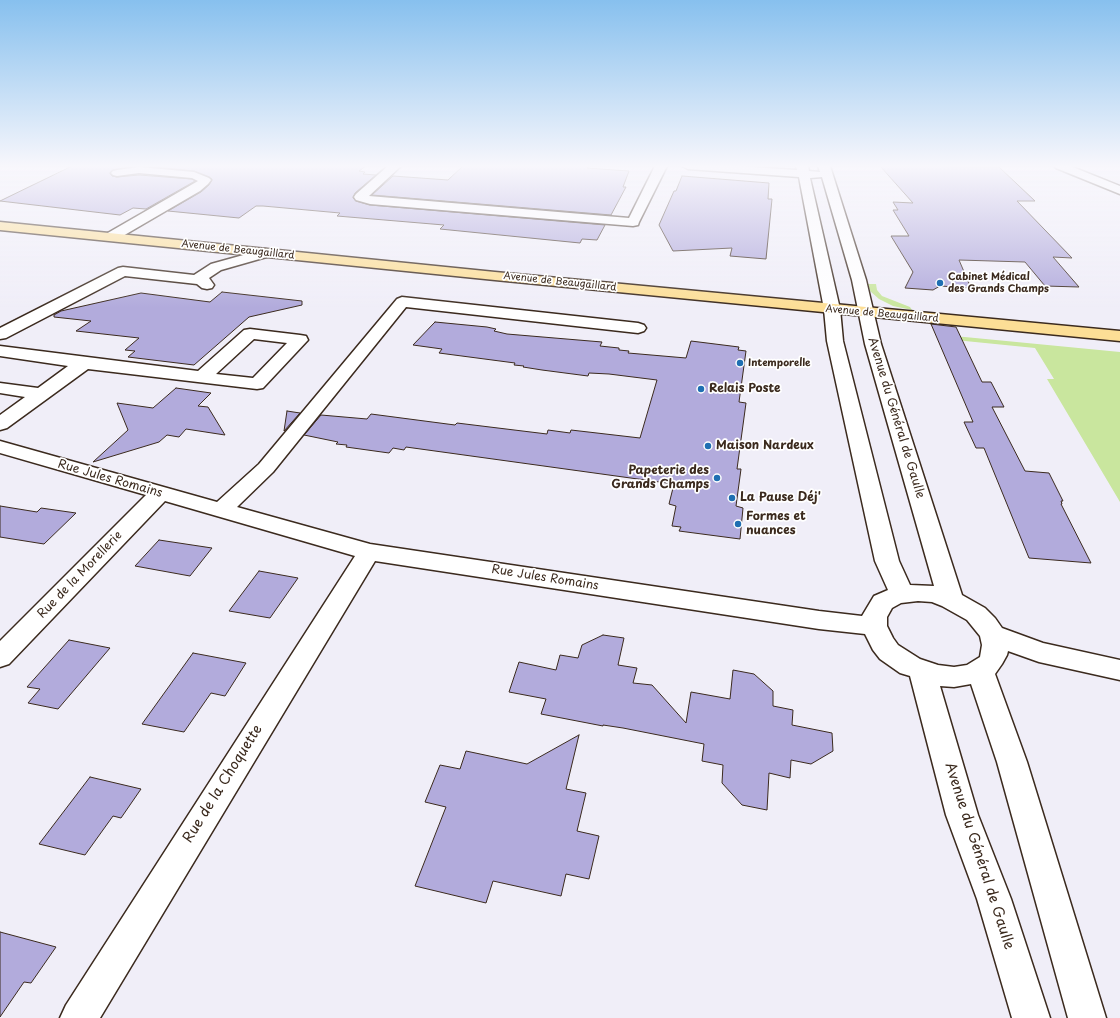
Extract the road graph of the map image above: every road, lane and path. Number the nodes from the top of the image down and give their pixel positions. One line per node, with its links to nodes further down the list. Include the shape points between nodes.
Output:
1 (152, 214): 7 (street)
2 (532, 214): 3 (street, via 634,222)
3 (638, 214)
4 (813, 214): 9 (street)
5 (839, 214): 10 (street, Avenue du Général de Gaulle)
6 (0, 226): 7 (main road, Avenue de Beaugaillard)
7 (111, 237): 8 (main road, Avenue de Beaugaillard)
8 (265, 253): 9 (main road, Avenue de Beaugaillard); 12 (street, via 216,267 201,283 124,272)
9 (832, 309): 10 (main road, Avenue de Beaugaillard); 24 (street, via 835,341 887,562)
10 (866, 312): 13 (main road, Avenue de Beaugaillard); 25 (street, Avenue du Général de Gaulle, via 873,344)
11 (638, 328): 22 (street, via 402,302 266,468)
12 (0, 334)
13 (1120, 336)
14 (0, 351): 15 (street)
15 (84, 362): 16 (street); 18 (street)
16 (202, 377): 16 (street, via 257,384 300,340 250,334)
17 (0, 388): 18 (street)
18 (41, 394): 19 (street)
19 (0, 424)
20 (0, 447): 21 (street, Rue Jules Romains)
21 (160, 493): 22 (street, Rue Jules Romains); 28 (street, Rue de la Morellerie)
22 (221, 510): 23 (street, Rue Jules Romains)
23 (369, 552): 26 (street, Rue Jules Romains, via 819,620); 32 (street, Rue de la Choquette)
24 (902, 594): 25 (street, via 929,594); 26 (street, via 883,602 874,617)
25 (951, 600): 27 (street, via 976,614)
26 (874, 626): 30 (street, via 889,652)
27 (993, 635): 29 (street, via 1039,652); 31 (street, via 994,655 989,664)
28 (0, 657)
29 (1120, 670)
30 (922, 671): 31 (street, via 954,676); 33 (street, Avenue du Général de Gaulle, via 962,815 994,899)
31 (980, 671): 34 (street, via 1012,762)
32 (79, 1018)
33 (1031, 1018)
34 (1087, 1018)

